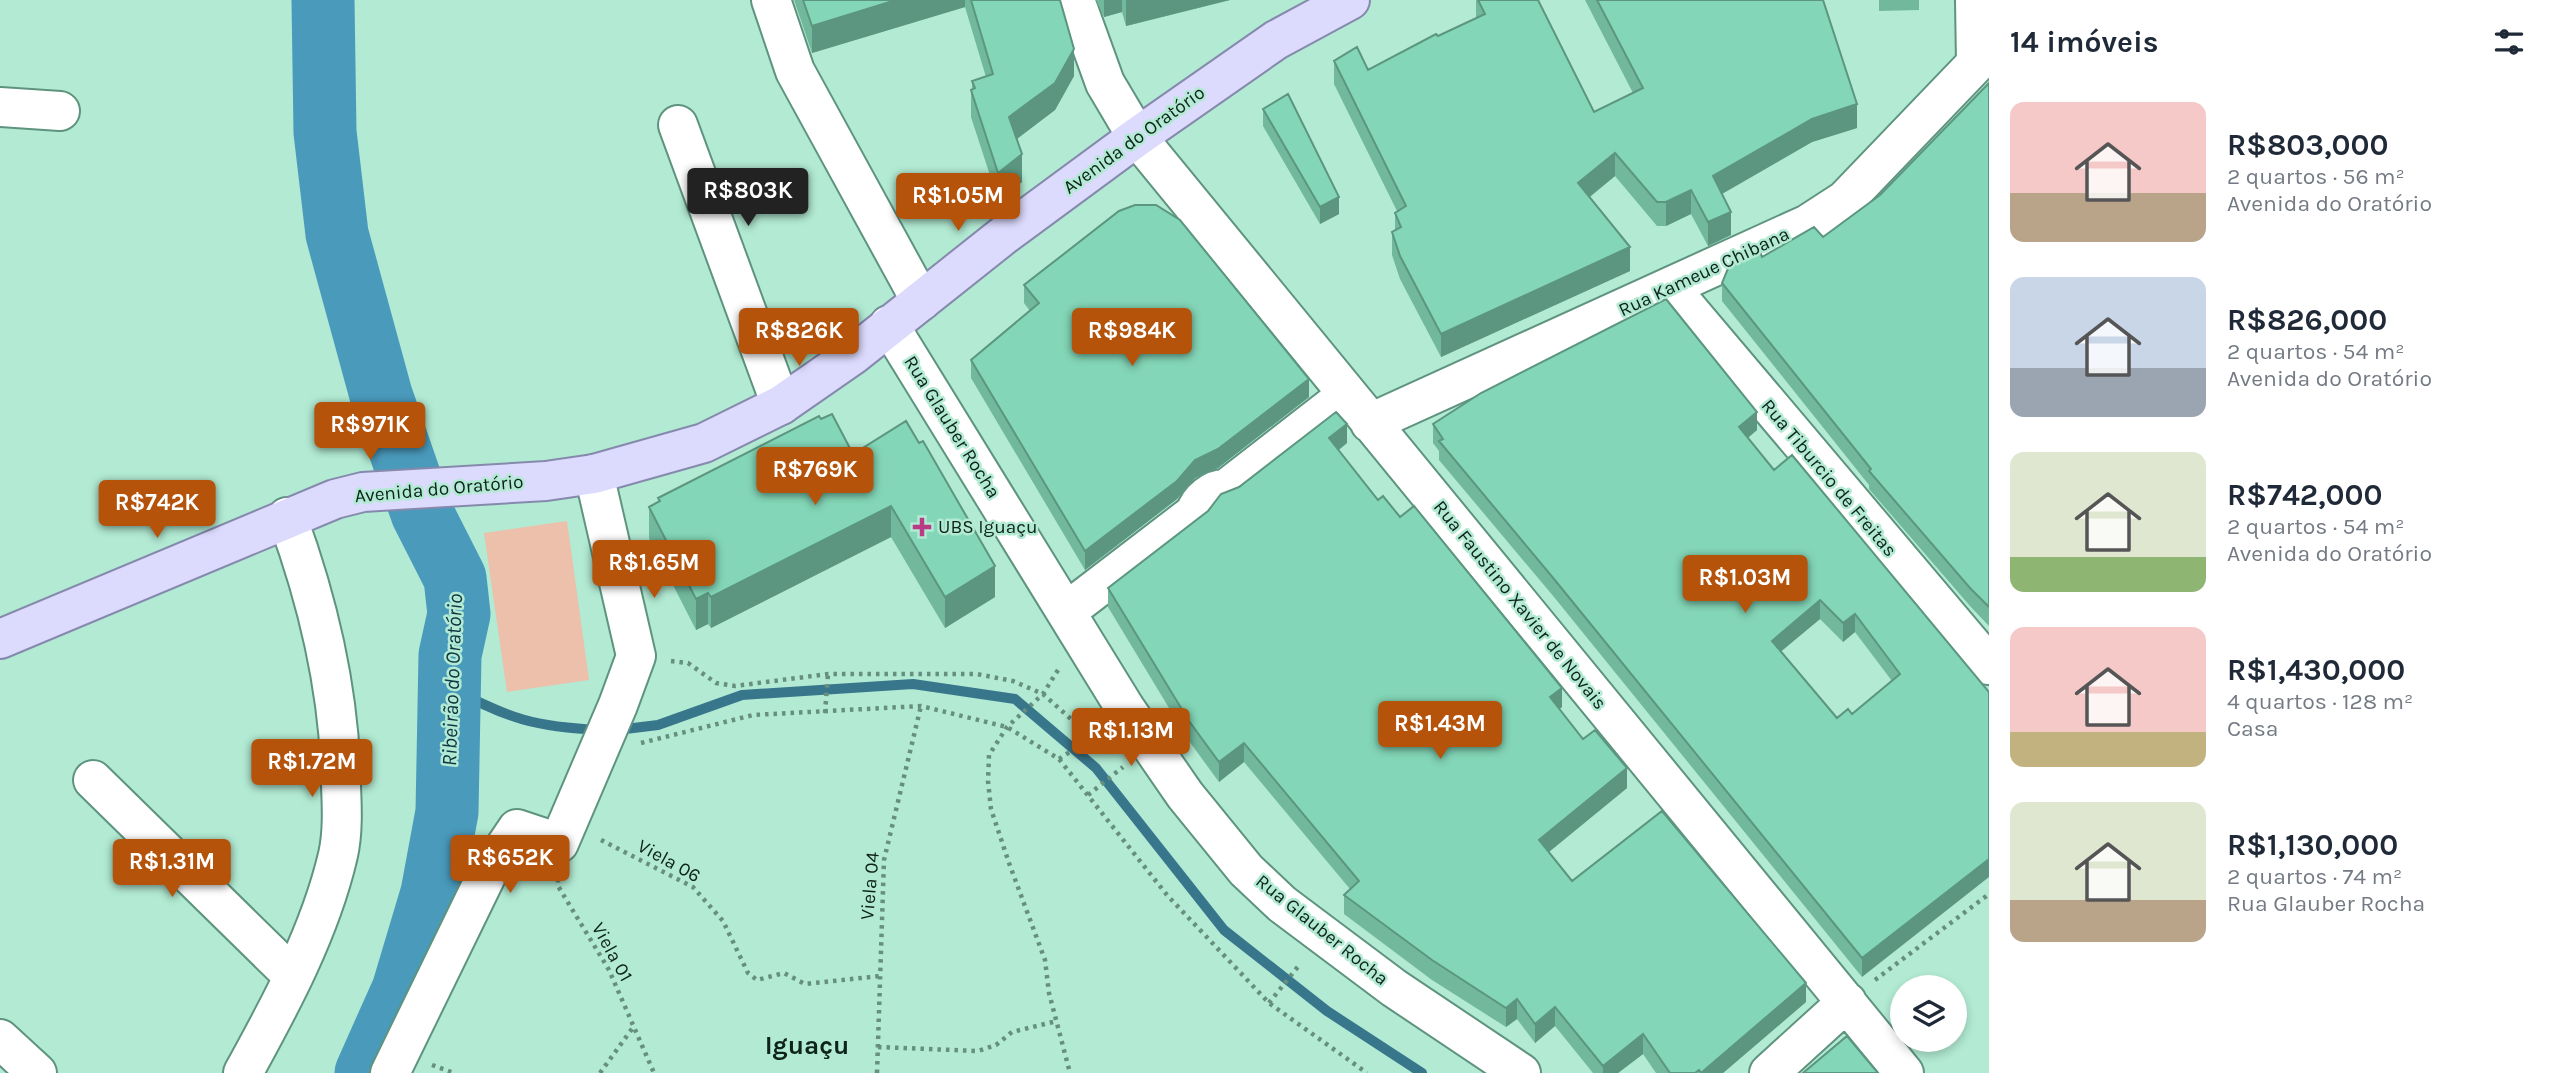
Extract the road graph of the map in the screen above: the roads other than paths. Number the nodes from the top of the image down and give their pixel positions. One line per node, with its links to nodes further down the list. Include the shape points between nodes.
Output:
1 (771, 0): 11 (street, via 795,71)
2 (1075, 0): 9 (street, Rua Faustino Xavier de Novais, via 1105,83)
3 (1350, 0): 9 (main road, Avenida do Oratório, via 1276,40)
4 (1975, 0): 5 (street)
5 (1983, 57): 10 (street, Rua Kameue Chibana, via 1845,200 1808,224)
6 (0, 107): 7 (street)
7 (60, 111)
8 (678, 125): 13 (street)
9 (1137, 137): 11 (main road, Avenida do Oratório); 14 (street, Rua Faustino Xavier de Novais)
10 (1671, 289): 14 (street, Rua Kameue Chibana); 19 (street, Rua Tiburcio de Freitas)
11 (921, 301): 12 (main road, Avenida do Oratório)
12 (889, 325): 13 (main road, Avenida do Oratório); 17 (street, Rua Glauber Rocha)
13 (781, 405): 15 (main road, Avenida do Oratório, via 704,443)
14 (1359, 409): 17 (street, Rua Kameue Chibana, via 1226,489 1217,489 1199,503 1195,513); 22 (street, Rua Faustino Xavier de Novais)
15 (580, 477): 16 (main road, Avenida do Oratório, via 363,492); 26 (street, via 636,656 564,833 517,828 488,872)
16 (287, 517): 18 (main road, Avenida do Oratório); 21 (street, via 317,609 338,712 342,810 339,851 326,899)
17 (1067, 611): 27 (street, Rua Glauber Rocha, via 1125,708 1185,795 1246,870 1282,904 1394,988)
18 (0, 639)
19 (1989, 665)
20 (93, 780): 21 (street)
21 (293, 976): 25 (street)
22 (1847, 1002): 28 (street); 29 (street, Rua Faustino Xavier de Novais)
23 (0, 1039): 24 (street)
24 (37, 1073)
25 (243, 1073)
26 (390, 1073)
27 (1521, 1073)
28 (1769, 1073)
29 (1904, 1073)

